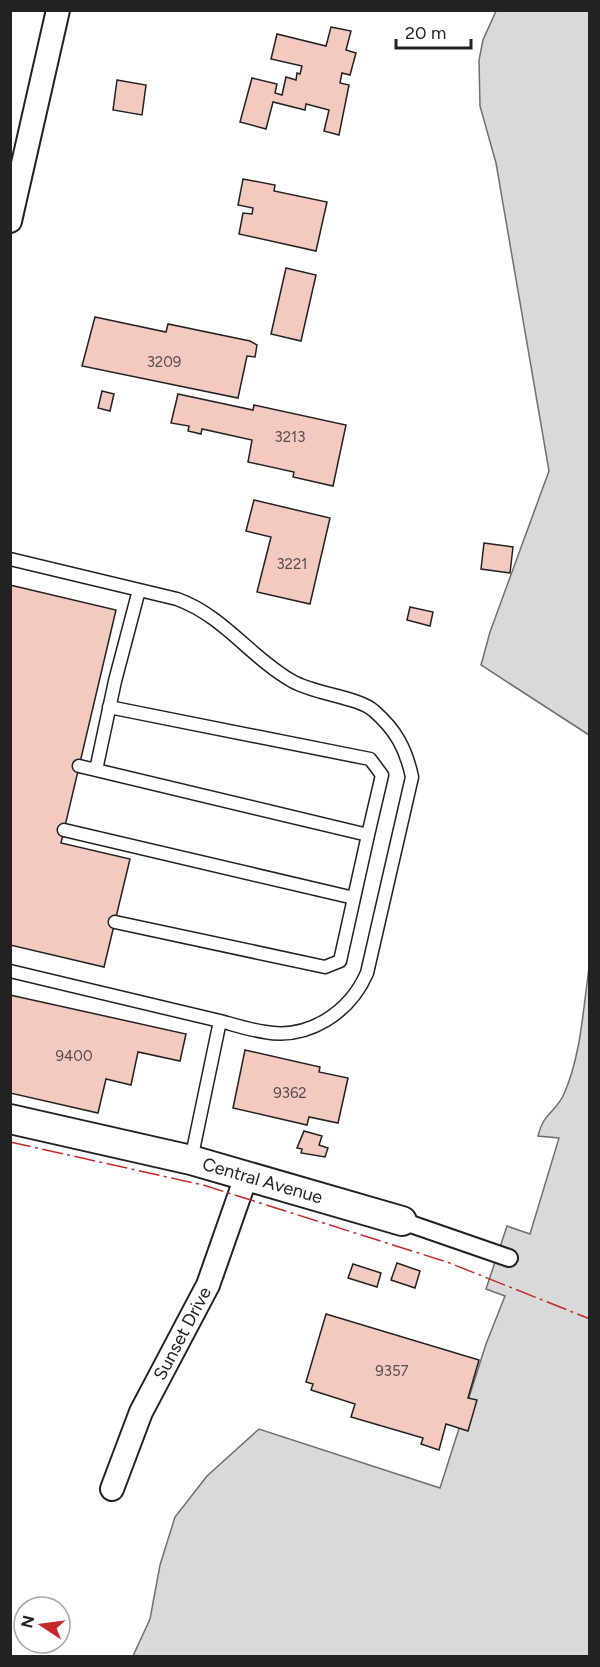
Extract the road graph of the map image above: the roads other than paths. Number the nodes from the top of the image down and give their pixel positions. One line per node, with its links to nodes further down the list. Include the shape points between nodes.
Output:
1 (58, 10): 2 (street)
2 (10, 221)
3 (10, 559): 4 (lane)
4 (139, 590): 5 (lane); 13 (lane, via 200,607 290,680 313,692 371,708 392,728 407,752 412,777 367,973 358,993 328,1019 286,1034)
5 (109, 707): 7 (lane); 9 (lane, via 369,759 382,775)
6 (79, 766): 7 (lane)
7 (96, 770): 9 (lane)
8 (64, 830): 10 (lane)
9 (368, 835): 10 (lane)
10 (354, 898): 11 (lane, via 340,961 326,967)
11 (115, 922)
12 (10, 971): 13 (lane)
13 (220, 1021): 15 (lane)
14 (10, 1119): 15 (street, Central Avenue)
15 (191, 1160): 16 (street, Central Avenue)
16 (246, 1174): 17 (street, Central Avenue); 19 (street, Sunset Drive, via 208,1285 145,1403)
17 (402, 1221): 18 (street, Central Avenue)
18 (509, 1258)
19 (112, 1490)

